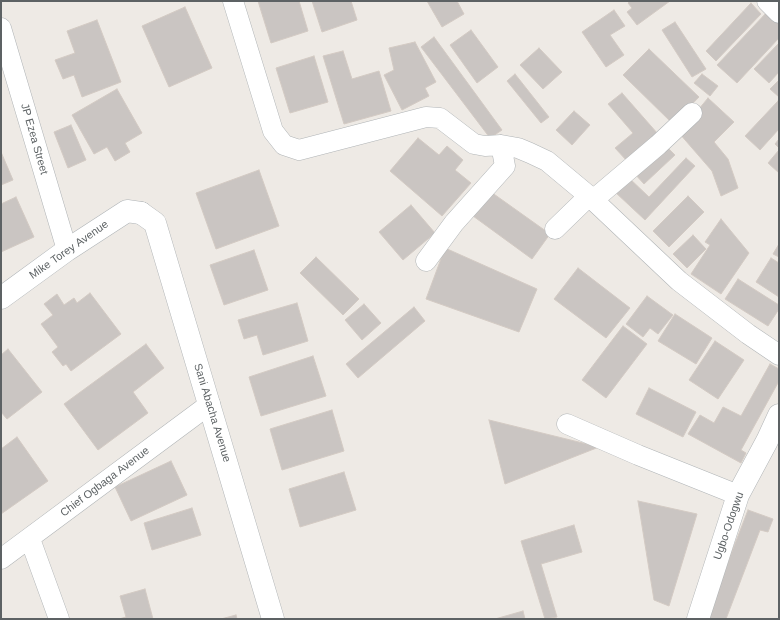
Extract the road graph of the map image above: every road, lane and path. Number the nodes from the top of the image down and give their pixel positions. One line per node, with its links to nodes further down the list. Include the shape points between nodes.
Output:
1 (233, 1): 6 (street, via 273,131 284,146 299,150 426,117 440,118 474,144)
2 (767, 1): 3 (street)
3 (779, 13)
4 (1, 28): 10 (street, JP Ezea Street)
5 (692, 113): 7 (street, via 658,145)
6 (501, 145): 7 (street, via 518,148 547,161); 11 (street, via 504,166 454,223)
7 (591, 198): 9 (street); 13 (street, via 679,281)
8 (141, 213): 10 (street, Mike Torey Avenue, via 127,211); 14 (street, Sani Abacha Avenue, via 155,223)
9 (555, 229)
10 (67, 250): 12 (street, Mike Torey Avenue)
11 (426, 261)
12 (1, 298)
13 (779, 355)
14 (210, 404): 19 (street, Chief Ogbaga Avenue); 22 (street, Sani Abacha Avenue)
15 (779, 415): 17 (street, Ugbo-Odogwu)
16 (567, 424): 18 (street)
17 (773, 444): 18 (street, Ugbo-Odogwu)
18 (738, 495): 23 (street, Ugbo-Odogwu)
19 (30, 539): 20 (street, Chief Ogbaga Avenue); 21 (street)
20 (1, 559)
21 (59, 619)
22 (273, 619)
23 (698, 619)

